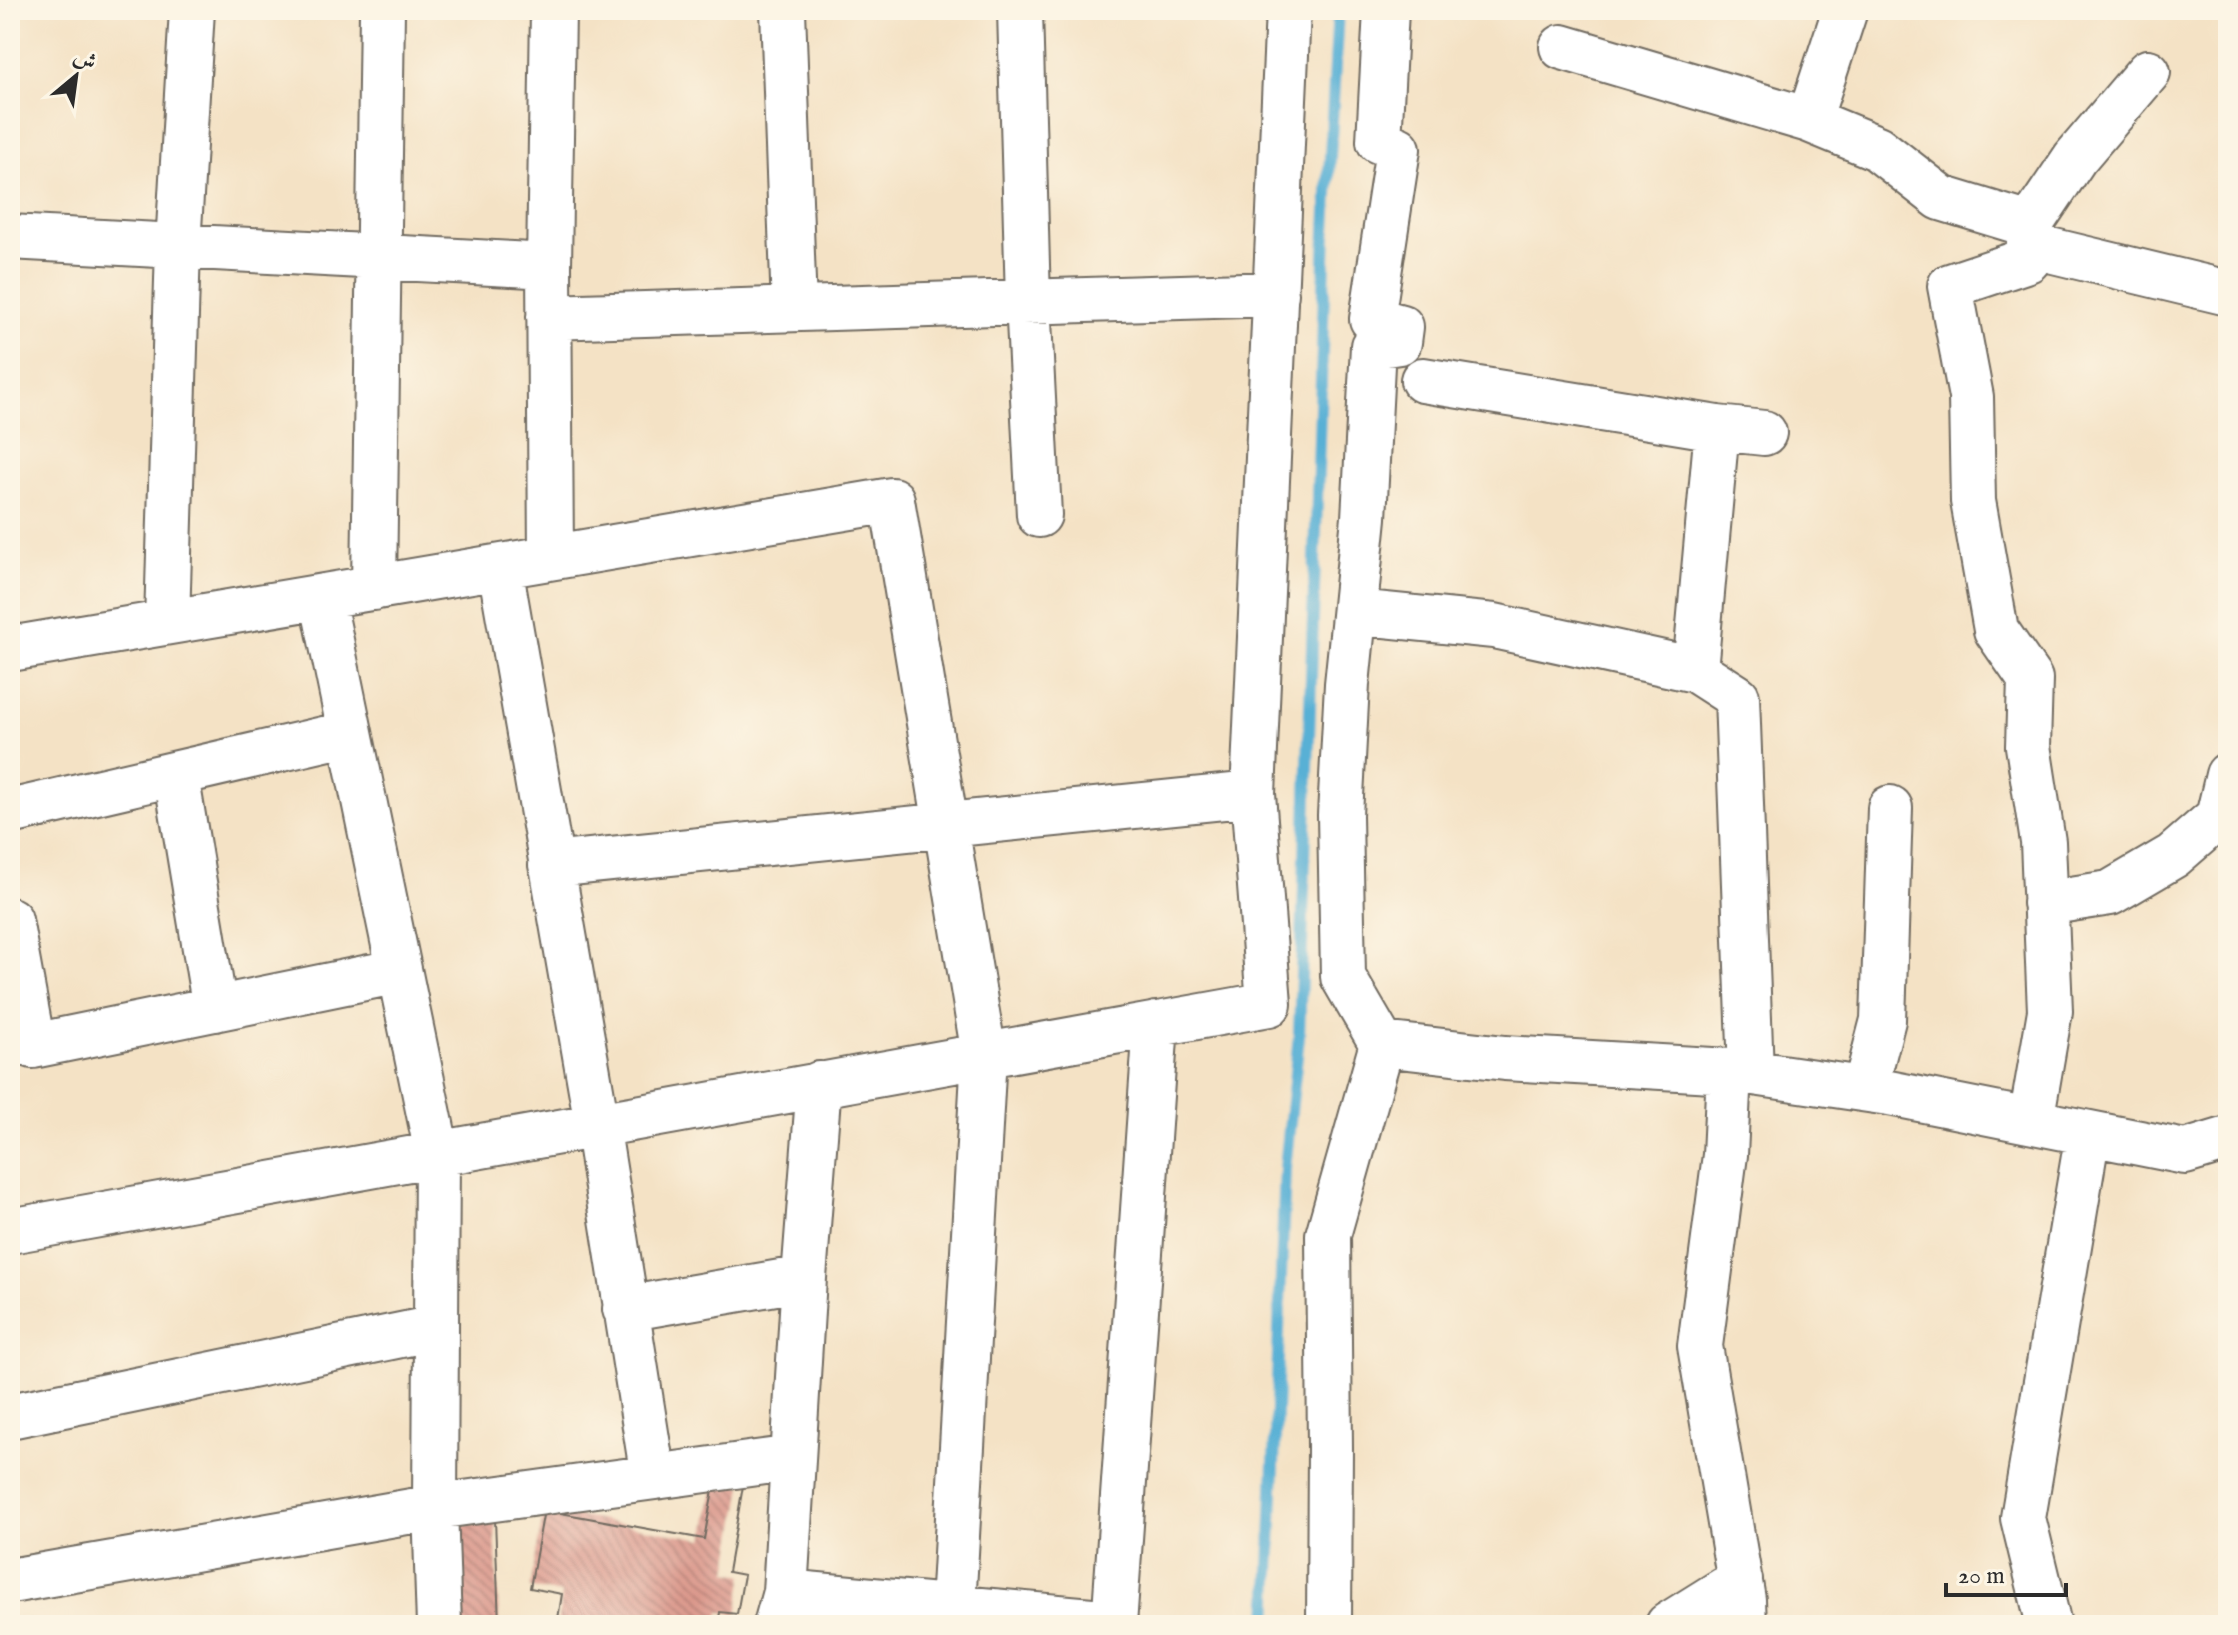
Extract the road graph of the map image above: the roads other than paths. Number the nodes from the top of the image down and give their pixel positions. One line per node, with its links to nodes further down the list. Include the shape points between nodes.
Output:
1 (192, 10): 14 (street)
2 (382, 10): 15 (street)
3 (553, 10): 16 (street)
4 (783, 10): 20 (street)
5 (1020, 10): 19 (street)
6 (1288, 10): 18 (street)
7 (1386, 10): 30 (street, via 1379,141 1398,149 1372,319 1401,327 1399,342 1373,346)
8 (1845, 10): 11 (street)
9 (1562, 47): 11 (street)
10 (2148, 72): 12 (street, via 2075,158)
11 (1809, 120): 12 (street, via 1877,148 1941,198)
12 (2029, 235): 17 (street); 42 (street, via 2028,260 1950,286 1971,397 1973,501 1996,630 2030,679 2028,746 2043,842)
13 (10, 237): 14 (street)
14 (178, 246): 15 (street); 31 (street)
15 (378, 257): 16 (street); 28 (street)
16 (549, 266): 21 (street)
17 (2228, 293)
18 (1276, 294): 19 (street); 37 (street)
19 (1028, 301): 20 (street); 25 (street)
20 (794, 309): 21 (street)
21 (549, 317): 26 (street)
22 (1423, 380): 23 (street)
23 (1717, 428): 24 (street); 33 (street)
24 (1764, 433)
25 (1039, 515)
26 (551, 557): 27 (street); 40 (street, via 892,500)
27 (500, 567): 28 (street); 41 (street)
28 (374, 588): 29 (street)
29 (322, 597): 31 (street); 34 (street)
30 (1355, 612): 33 (street, via 1494,626); 47 (street, via 1340,815 1343,977)
31 (167, 622): 32 (street)
32 (10, 649)
33 (1695, 670): 49 (street, via 1737,697)
34 (350, 733): 35 (street); 44 (street)
35 (176, 774): 39 (street); 45 (street)
36 (2228, 775): 42 (street, via 2218,817 2173,856 2110,893)
37 (1253, 794): 40 (street); 46 (street, via 1269,1004)
38 (1890, 808): 51 (street, via 1883,1020)
39 (10, 812)
40 (944, 826): 41 (street); 48 (street)
41 (551, 865): 53 (street)
42 (2045, 903): 52 (street, via 2050,1011)
43 (10, 920): 45 (street, via 33,1046)
44 (399, 971): 45 (street); 56 (street)
45 (215, 1009)
46 (1156, 1024): 48 (street); 69 (street)
47 (1382, 1044): 49 (street, via 1520,1060); 71 (street, via 1328,1235)
48 (984, 1055): 50 (street); 67 (street)
49 (1740, 1072): 51 (street); 65 (street, via 1700,1346)
50 (819, 1084): 53 (street); 58 (street)
51 (1865, 1089): 52 (street)
52 (2031, 1121): 54 (street)
53 (597, 1124): 56 (street); 59 (street)
54 (2088, 1133): 55 (street, via 2185,1152); 74 (street, via 2023,1518)
55 (2228, 1139)
56 (437, 1153): 57 (street); 60 (street)
57 (10, 1231)
58 (804, 1278): 59 (street); 62 (street)
59 (625, 1309): 63 (street)
60 (435, 1328): 61 (street); 64 (street)
61 (10, 1416)
62 (793, 1458): 63 (street); 68 (street)
63 (653, 1477): 64 (street)
64 (435, 1507): 66 (street); 70 (street)
65 (1740, 1580): 72 (street); 73 (street)
66 (10, 1581)
67 (953, 1607): 68 (street); 69 (street)
68 (780, 1608)
69 (1114, 1623)
70 (439, 1625)
71 (1329, 1625)
72 (1668, 1625)
73 (1744, 1625)
74 (2049, 1625)

